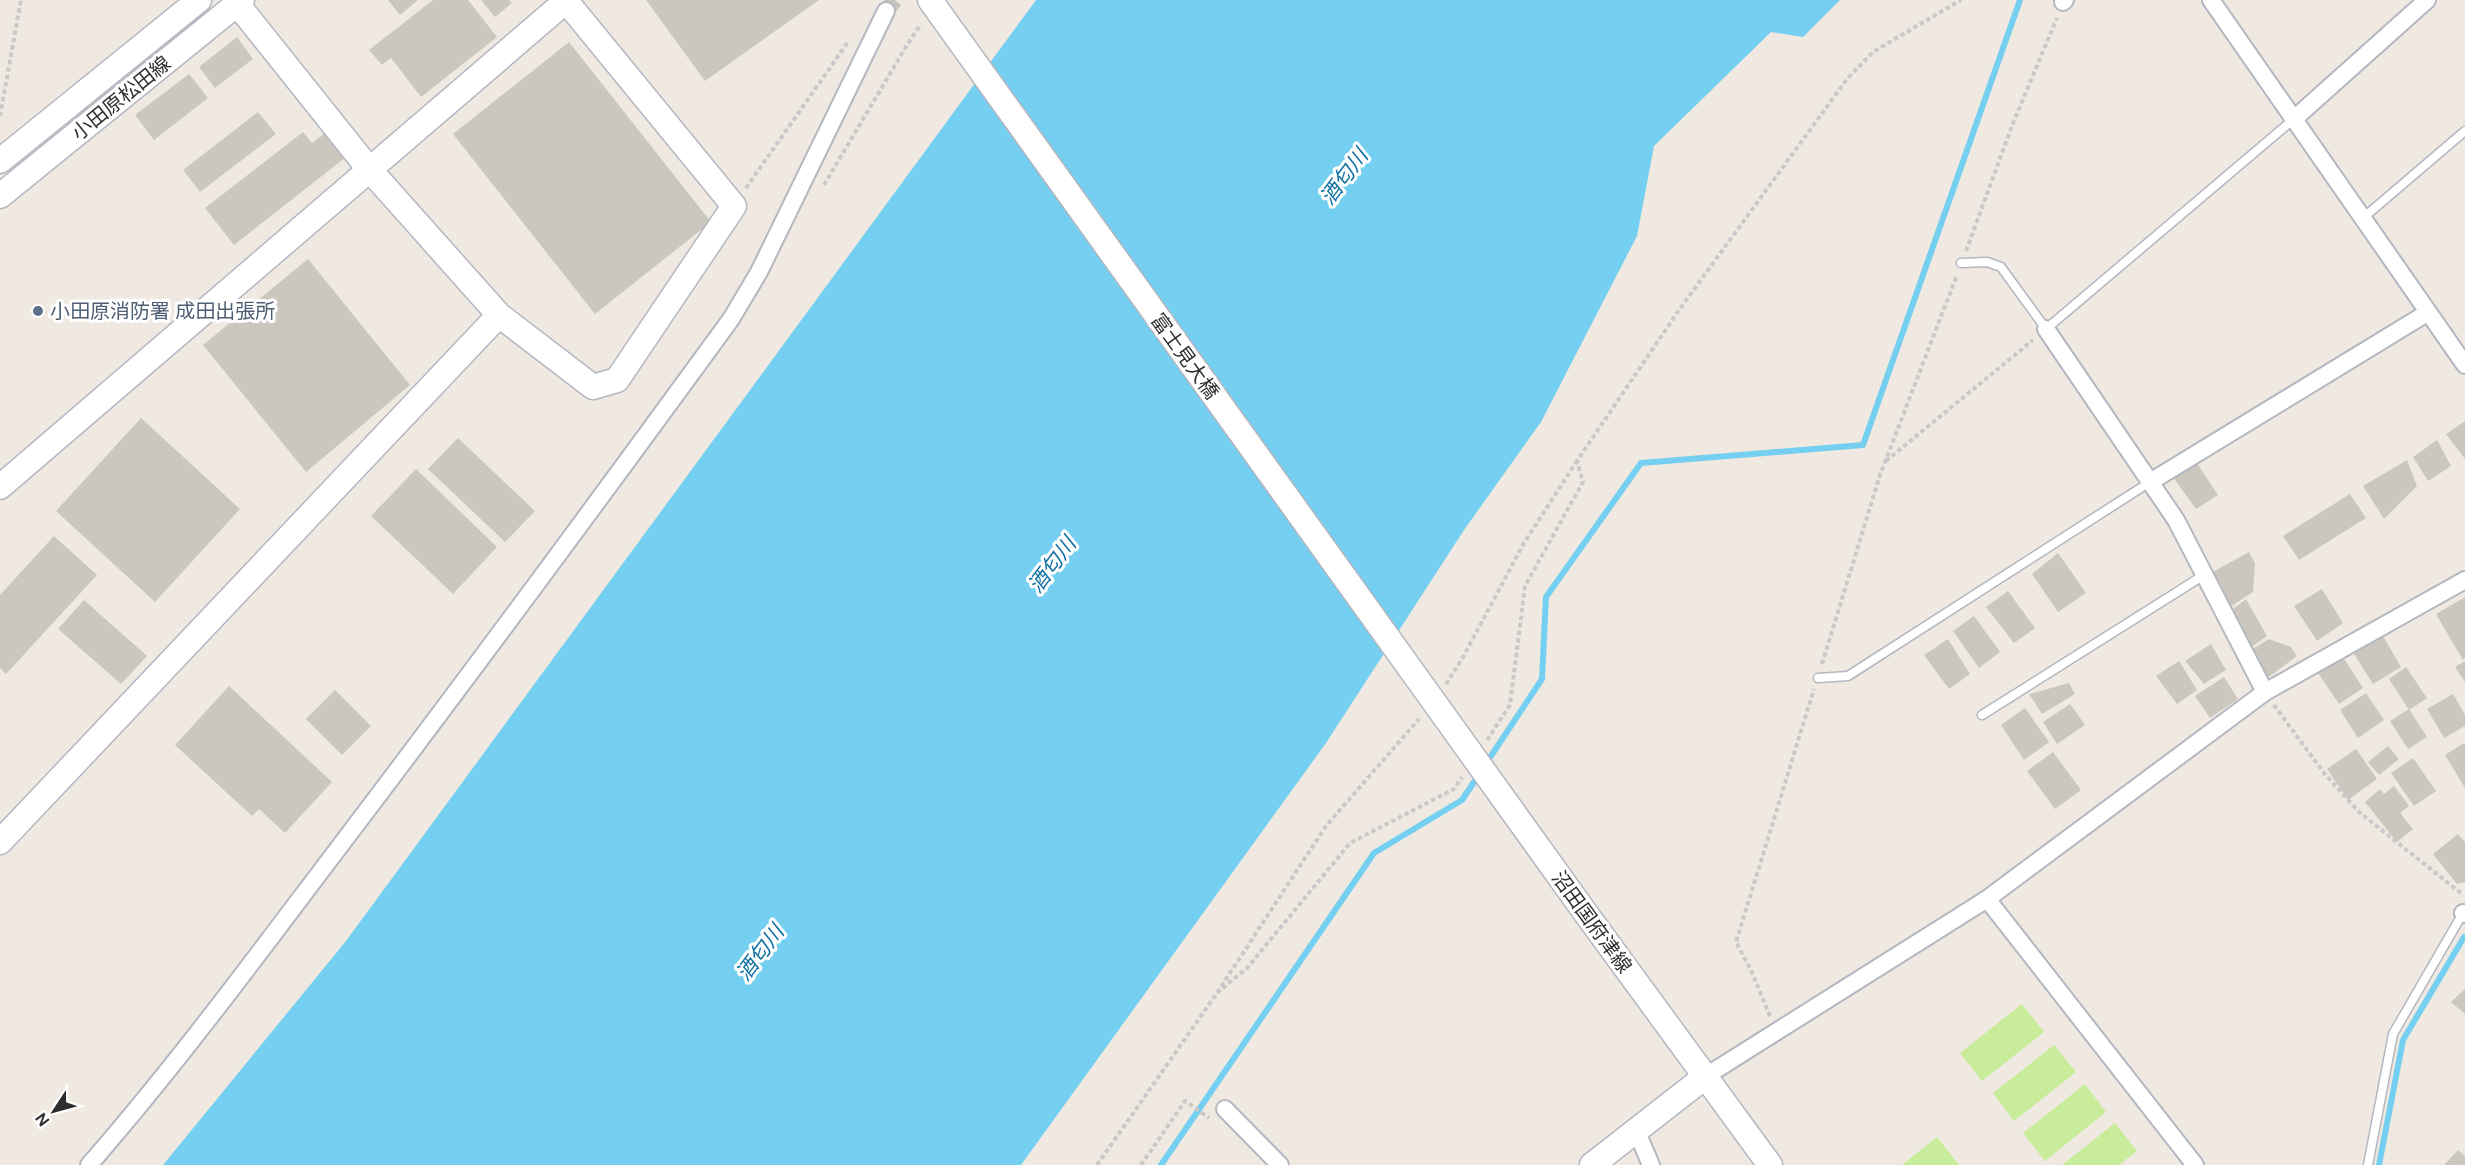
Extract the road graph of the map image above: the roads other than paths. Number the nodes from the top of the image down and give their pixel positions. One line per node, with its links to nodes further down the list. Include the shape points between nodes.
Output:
1 (199, 0): 9 (street, 小田原松田線)
2 (2211, 0): 7 (street)
3 (238, 1): 10 (street); 11 (street, 小田原松田線)
4 (929, 3): 22 (street, 富士見大橋)
5 (2415, 4): 7 (street)
6 (886, 11): 32 (street, via 759,272 731,319 516,614 129,1119)
7 (2294, 119): 12 (street); 16 (lane)
8 (2465, 131): 12 (lane)
9 (0, 161)
10 (369, 169): 15 (street); 15 (street, via 566,1 734,206 617,380 592,387); 19 (street)
11 (0, 196)
12 (2362, 218): 14 (street)
13 (1961, 263): 16 (lane, via 1987,262 2001,267)
14 (2427, 313): 17 (street); 18 (street)
15 (499, 315): 26 (street)
16 (2046, 329): 18 (street)
17 (2465, 365)
18 (2150, 482): 20 (street, via 2176,520); 23 (lane, via 1848,676)
19 (0, 487)
20 (2205, 575): 24 (street); 25 (lane)
21 (2465, 580): 24 (street)
22 (1416, 677): 29 (street, 沼田国府津線, bridge)
23 (1818, 678)
24 (2265, 692): 27 (street)
25 (1982, 715)
26 (0, 842)
27 (1987, 899): 29 (street); 37 (street)
28 (2464, 908): 38 (lane, via 2394,1034)
29 (1706, 1076): 31 (street); 36 (street, 沼田国府津線)
30 (1225, 1109): 33 (street)
31 (1636, 1130): 34 (street); 35 (street)
32 (89, 1165)
33 (1280, 1165)
34 (1592, 1165)
35 (1651, 1165)
36 (1770, 1165)
37 (2196, 1165)
38 (2368, 1165)

